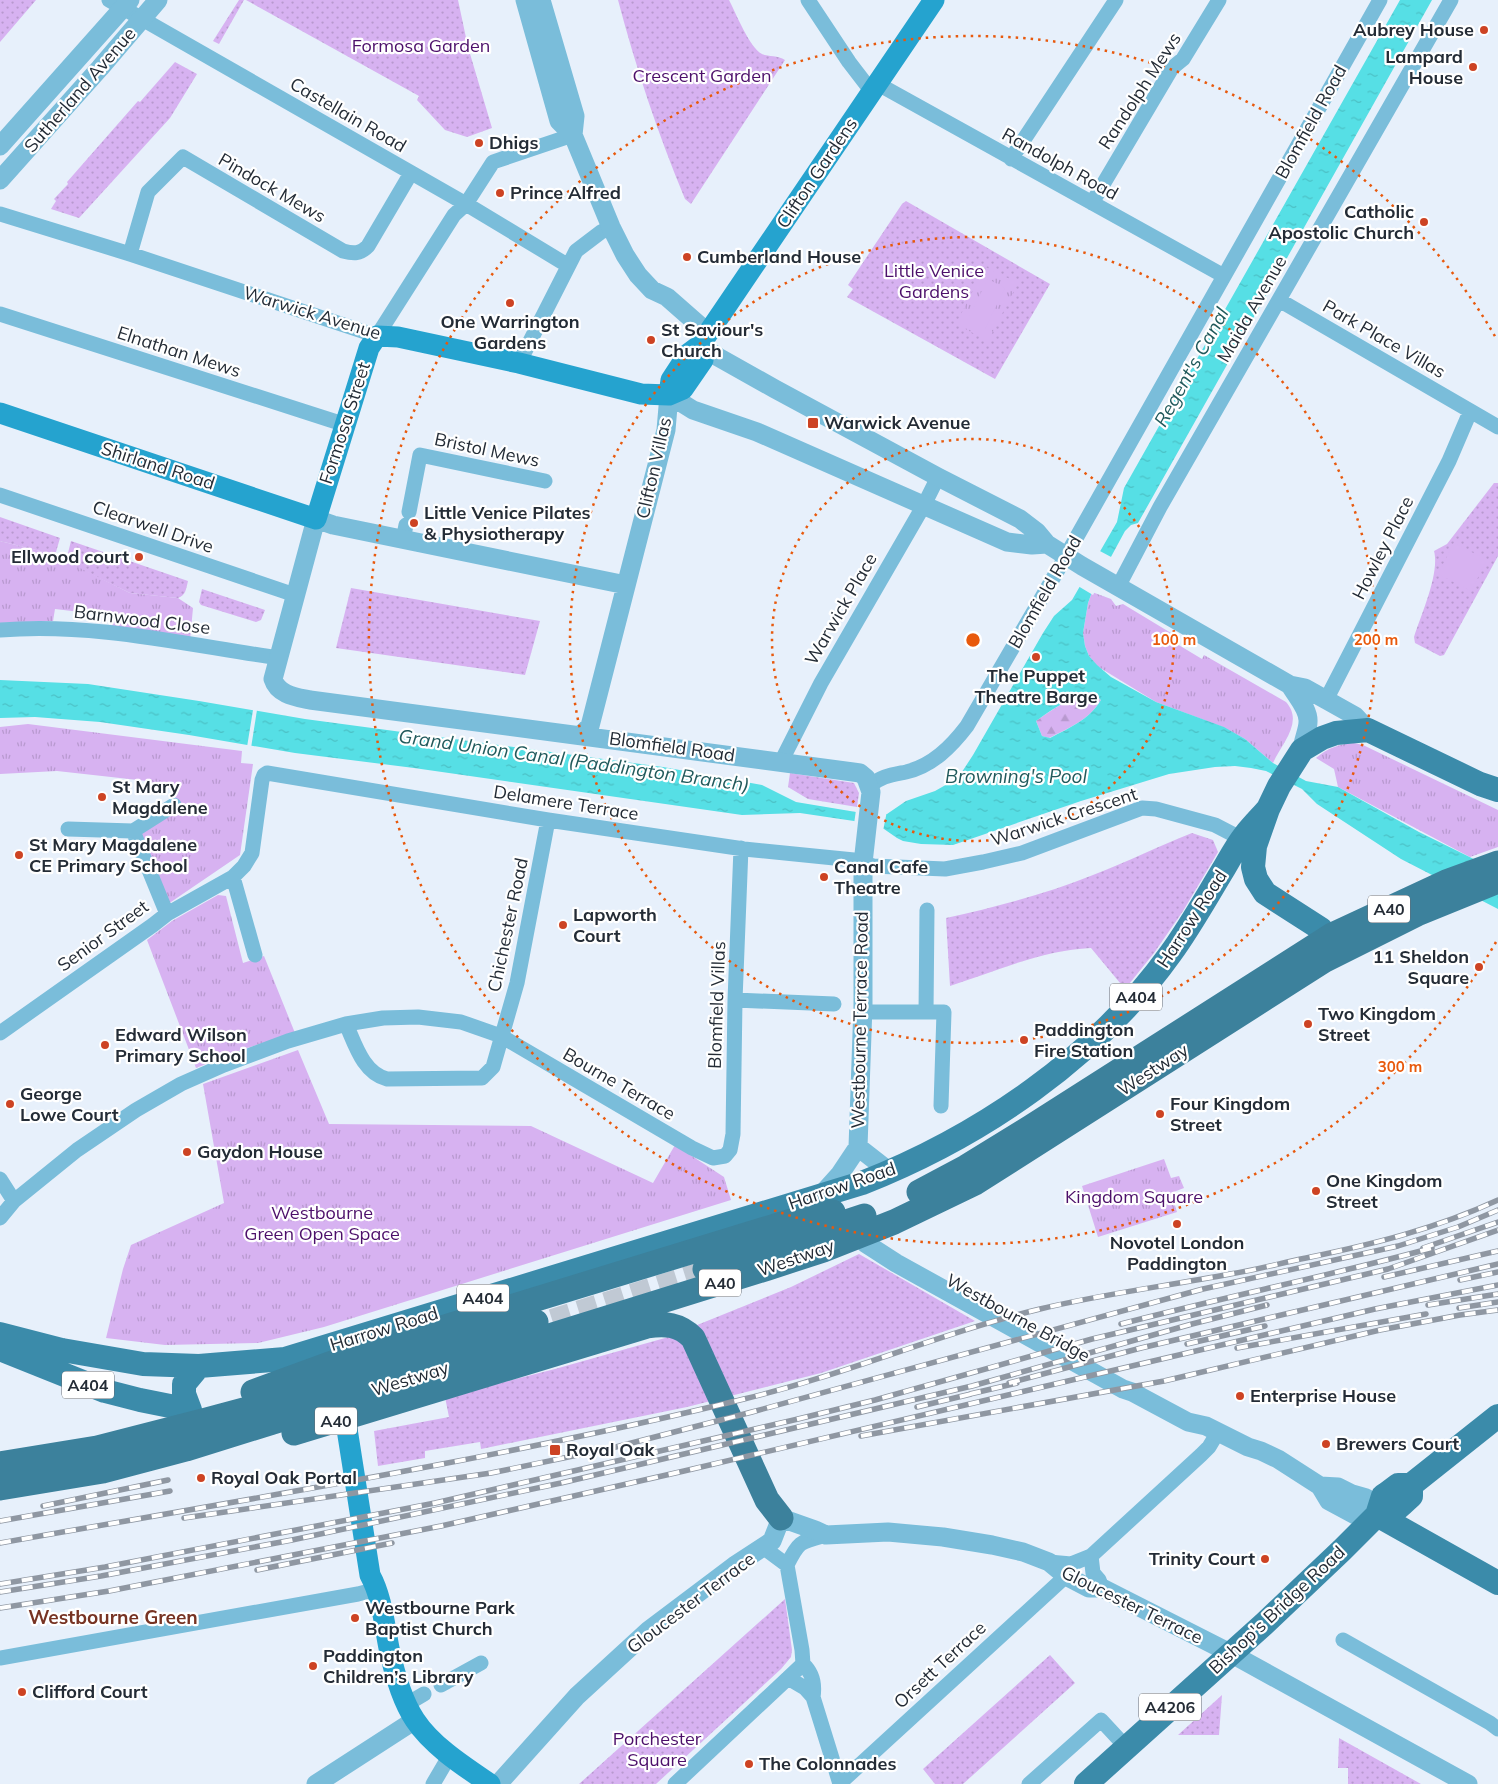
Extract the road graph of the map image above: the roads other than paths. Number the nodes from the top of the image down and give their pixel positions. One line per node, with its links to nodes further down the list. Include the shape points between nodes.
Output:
1 (158, 0): 11 (street, Sutherland Avenue)
2 (525, 0): 13 (street, via 559,120)
3 (541, 0): 13 (street, via 574,116)
4 (808, 0): 12 (street, via 848,62)
5 (934, 0): 12 (main road, Clifton Gardens)
6 (1116, 0): 15 (street)
7 (1219, 0): 18 (street, Randolph Mews, via 1183,59 1172,68)
8 (1380, 0): 24 (street, Blomfield Road)
9 (1452, 0): 25 (street, Maida Avenue)
10 (121, 3): 11 (street, Castellain Road); 14 (street, Sutherland Avenue)
11 (143, 19): 16 (street, Castellain Road); 17 (street, Sutherland Avenue)
12 (875, 88): 15 (street, Randolph Road); 28 (main road, Clifton Gardens)
13 (572, 135): 19 (street, Formosa Street, via 493,162); 21 (street)
14 (0, 146)
15 (1011, 159): 18 (street, Randolph Road)
16 (411, 173): 19 (street, Castellain Road); 22 (street, Pindock Mews, via 368,246 352,254 183,157 148,192)
17 (0, 180)
18 (1092, 203): 24 (street, Randolph Road)
19 (466, 204): 23 (street, Castellain Road); 27 (street, Formosa Street, via 454,214)
20 (0, 214): 22 (street, Warwick Avenue)
21 (611, 227): 23 (street, via 576,251); 28 (street, via 643,282 667,297)
22 (130, 254): 27 (street, Warwick Avenue)
23 (567, 265): 29 (street)
24 (1224, 276): 42 (street, Blomfield Road)
25 (1279, 300): 31 (street, Park Place Villas); 43 (street, Maida Avenue, via 1160,507)
26 (0, 314): 33 (street, Elnathan Mews)
27 (377, 336): 29 (main road, Warwick Avenue, via 398,337); 33 (main road, Formosa Street, via 369,348)
28 (704, 339): 30 (main road, Clifton Gardens, via 688,354 671,380); 35 (street, via 735,367)
29 (519, 363): 30 (main road, Warwick Avenue, via 620,390)
30 (669, 395): 38 (street, Warwick Avenue, via 693,410 756,432); 44 (street, Clifton Villas, via 654,428)
31 (1470, 412): 34 (street, Park Place Villas); 50 (street, Howley Place, via 1449,461)
32 (0, 413): 39 (main road, Shirland Road)
33 (346, 425): 39 (main road, Formosa Street)
34 (1498, 427)
35 (938, 477): 38 (street, Warwick Place); 41 (street, via 1020,519)
36 (545, 482): 40 (street, Bristol Mews, via 420,456)
37 (0, 494): 45 (street, Clearwell Drive)
38 (924, 505): 41 (street, Warwick Avenue, via 1007,542); 54 (street, Warwick Place, via 821,683)
39 (316, 519): 40 (street, via 333,525); 45 (street, Formosa Street)
40 (406, 526): 44 (street)
41 (1047, 544): 42 (street)
42 (1074, 560): 43 (street); 55 (street, Blomfield Road, via 959,737 933,760 906,772 882,777)
43 (1111, 583): 49 (street)
44 (620, 584): 52 (street, Clifton Villas, via 578,723)
45 (295, 595): 47 (street, Formosa Street)
46 (0, 630): 47 (street, Barnwood Close, via 83,630)
47 (279, 658): 48 (street, Formosa Street)
48 (273, 680): 52 (street, Blomfield Road, via 278,689 293,697)
49 (1290, 685): 50 (street, via 1305,688); 53 (street, via 1307,713 1308,722)
50 (1326, 700): 51 (street, via 1355,716)
51 (1368, 730): 53 (main road, Harrow Road / A404, via 1336,733 1322,738); 56 (main road)
52 (582, 735): 54 (street, Blomfield Road)
53 (1298, 756): 59 (main road, Harrow Road / A404)
54 (781, 762): 55 (street, Blomfield Road, via 860,773)
55 (870, 786): 65 (street, Westbourne Terrace Road)
56 (1489, 787): 57 (main road)
57 (1498, 803)
58 (174, 806): 62 (street)
59 (1268, 809): 63 (main road, Harrow Road / A404); 70 (main road, Harrow Road / A404, via 1253,856 1259,887)
60 (548, 820): 64 (street, Delamere Terrace); 67 (street, Delamere Terrace, via 270,773 262,780 252,854); 78 (street, Chichester Road, via 517,983)
61 (68, 829): 62 (street)
62 (133, 831): 69 (street)
63 (1242, 839): 65 (street, Warwick Crescent, via 1214,824 1142,808 1022,853 983,862 945,869); 82 (main road, Harrow Road / A404, via 1171,952 1142,992 1107,1027 1050,1076 988,1120)
64 (741, 848): 65 (street, Delamere Terrace); 72 (street, Blomfield Villas)
65 (863, 863): 74 (street, Westbourne Terrace Road)
66 (1494, 872): 96 (highway, Westway / A40, via 1446,882 1332,936 966,1167 904,1199 849,1222 763,1251)
67 (233, 877): 69 (street, Senior Street); 71 (street)
68 (927, 910): 75 (street)
69 (166, 914): 77 (street, Senior Street)
70 (1321, 929)
71 (255, 955)
72 (735, 1000): 73 (street); 81 (street, Blomfield Villas, via 733,1134 730,1150)
73 (834, 1004)
74 (862, 1012): 75 (street); 80 (street, Westbourne Terrace Road)
75 (926, 1012): 79 (street, via 944,1012)
76 (346, 1024): 78 (street, Bourne Terrace, via 383,1018 425,1018 461,1022); 78 (street, via 360,1057 378,1077 387,1079 482,1078 493,1068); 84 (street, Bourne Terrace, via 251,1055 181,1084 76,1150)
77 (0, 1033)
78 (501, 1036): 81 (street, Bourne Terrace, via 692,1148)
79 (941, 1106)
80 (858, 1147): 82 (street, Westbourne Terrace Road); 85 (street, Westbourne Terrace Road, via 840,1174)
81 (720, 1158)
82 (890, 1172): 85 (main road, Harrow Road / A404)
83 (0, 1179): 84 (street)
84 (14, 1201): 86 (street, Bourne Terrace)
85 (827, 1203): 91 (main road, Harrow Road / A404); 96 (highway, A40, via 811,1215 357,1354)
86 (0, 1218)
87 (872, 1241): 95 (street, Westbourne Bridge, via 1123,1389 1149,1396 1188,1422)
88 (0, 1334): 92 (main road, Harrow Road / A404, via 62,1350 143,1364)
89 (0, 1349): 92 (main road, A404, via 105,1391 185,1409 184,1384)
90 (323, 1357): 91 (main road, Harrow Road)
91 (285, 1359): 92 (main road, Harrow Road / A404)
92 (199, 1366)
93 (1498, 1416): 100 (main road, Bishop's Bridge Road / A4206, via 1411,1485 1398,1485 1383,1496)
94 (353, 1428): 108 (main road, via 370,1575)
95 (1212, 1429): 100 (street, Westbourne Bridge, via 1278,1459 1320,1486 1330,1501 1355,1515); 103 (street, via 1208,1447 1202,1455)
96 (100, 1459): 97 (highway, Westway / A40); 98 (highway, Westway / A40); 99 (highway, A40, via 196,1456 314,1428 661,1324 685,1330 693,1338)
97 (0, 1464)
98 (0, 1488)
99 (774, 1509): 101 (street, Gloucester Terrace); 102 (street, Gloucester Terrace, via 772,1541)
100 (1377, 1515): 107 (main road); 111 (main road, Bishop's Bridge Road / A4206)
101 (826, 1535): 104 (street, Gloucester Terrace, via 888,1532 943,1537 1023,1552); 105 (street, Gloucester Terrace, via 799,1544)
102 (764, 1548): 105 (street); 125 (street, Gloucester Terrace, via 734,1566 649,1630 577,1696)
103 (1091, 1556): 104 (street, via 1070,1564); 109 (street, via 1093,1573)
104 (1049, 1562): 106 (street, Gloucester Terrace)
105 (787, 1565): 114 (street)
106 (1066, 1576): 109 (street, Gloucester Terrace, via 1089,1588); 127 (street, Orsett Terrace)
107 (1498, 1583)
108 (377, 1588): 112 (street); 118 (main road, via 396,1675)
109 (1102, 1588): 111 (street, Gloucester Terrace)
110 (1343, 1640): 119 (street)
111 (1230, 1653): 120 (main road, Bishop's Bridge Road / A4206); 130 (street, Gloucester Terrace)
112 (0, 1658)
113 (481, 1663): 116 (street)
114 (804, 1664): 115 (street); 117 (street, via 811,1671)
115 (788, 1678): 117 (street); 126 (street)
116 (441, 1685)
117 (813, 1697): 127 (street)
118 (415, 1706): 121 (main road, via 431,1738); 122 (street)
119 (1498, 1729)
120 (1126, 1748): 128 (street, via 1101,1720); 129 (main road, Bishop's Bridge Road / A4206)
121 (450, 1755): 123 (street); 124 (main road)
122 (316, 1784)
123 (433, 1784)
124 (490, 1784)
125 (498, 1784)
126 (676, 1784)
127 (840, 1784)
128 (1029, 1784)
129 (1086, 1784)
130 (1468, 1784)

